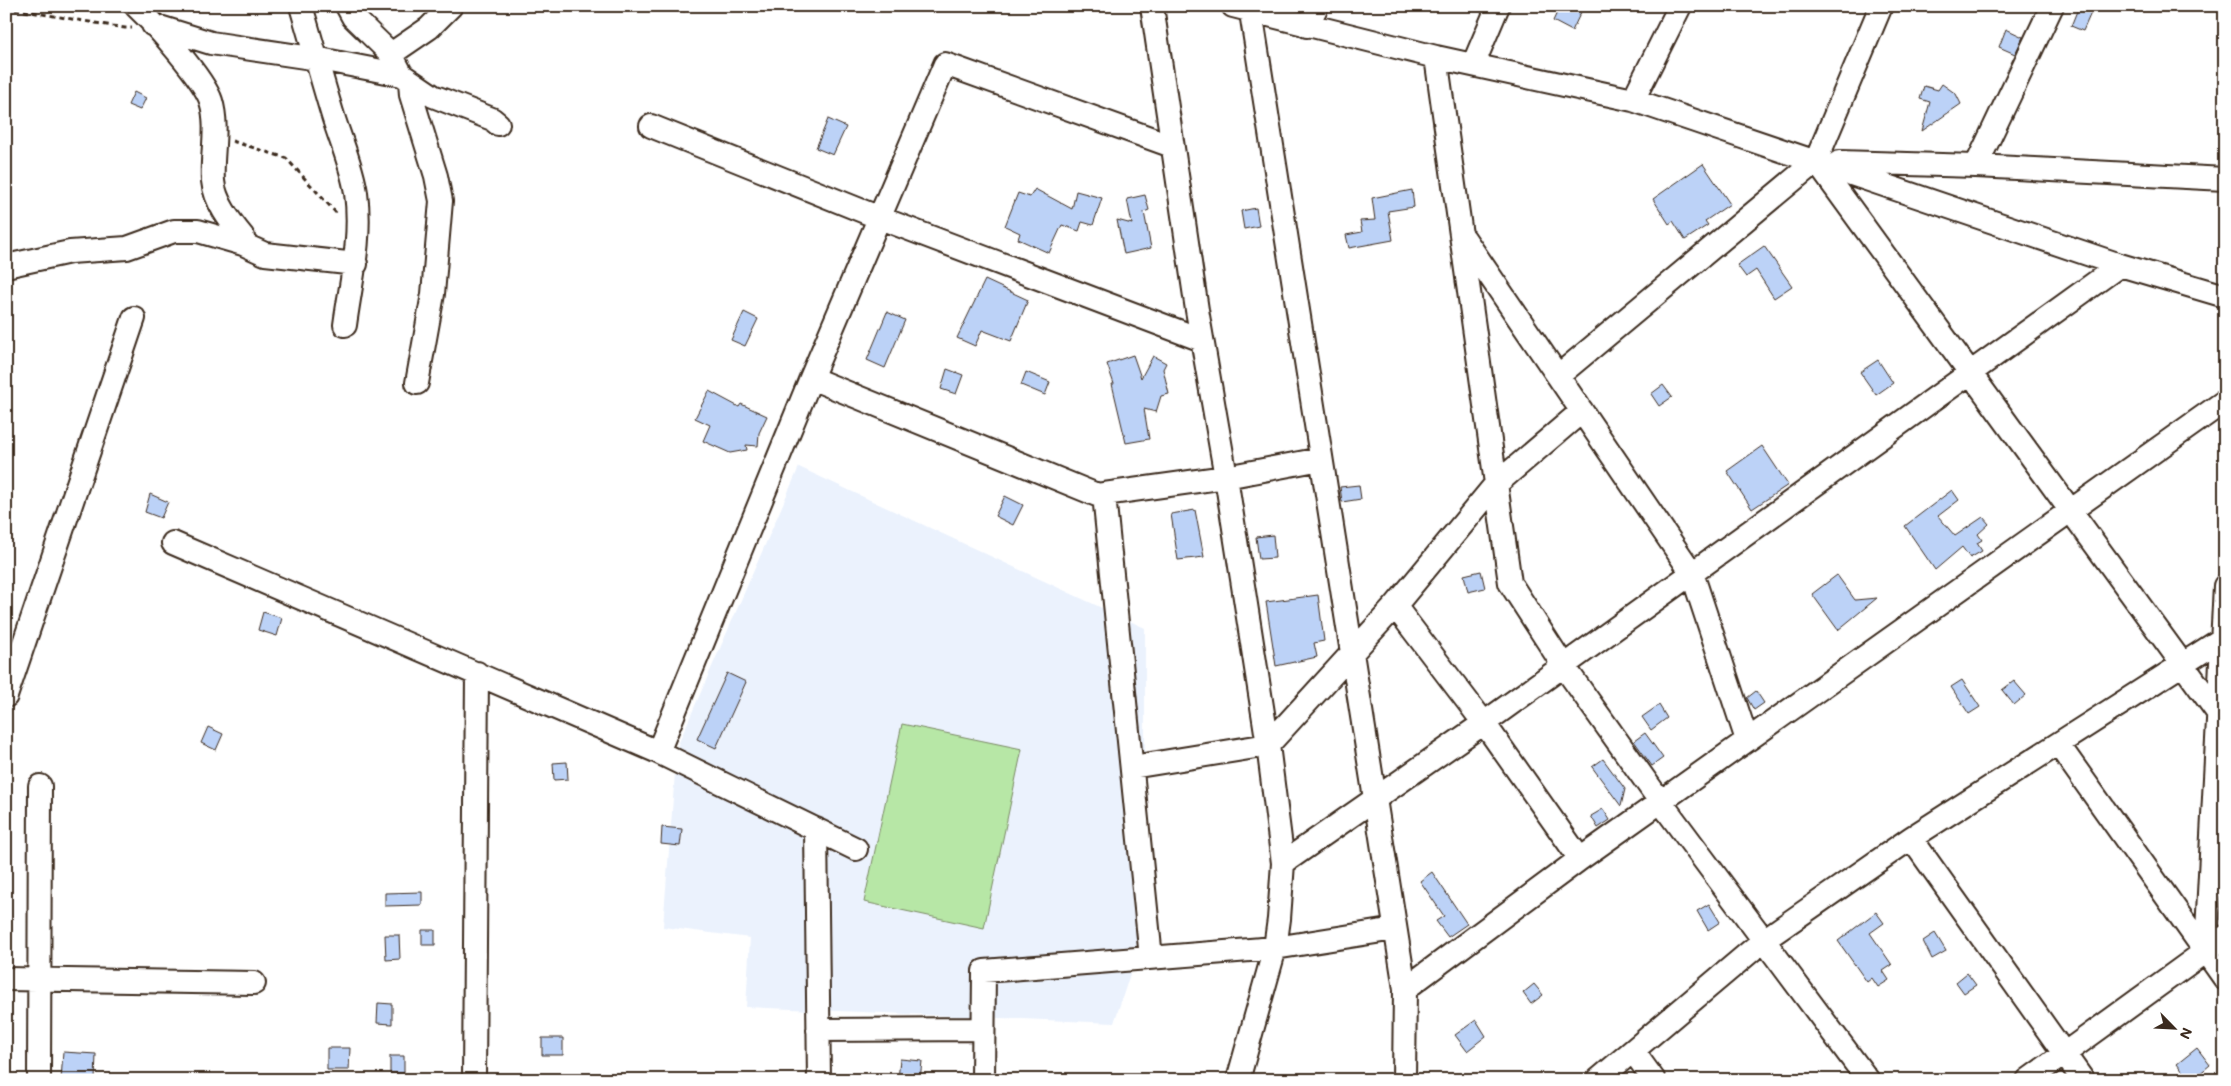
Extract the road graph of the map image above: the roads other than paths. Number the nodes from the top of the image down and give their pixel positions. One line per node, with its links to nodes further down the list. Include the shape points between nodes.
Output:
1 (136, 6): 12 (street)
2 (301, 6): 16 (street)
3 (347, 6): 14 (street, via 353,17)
4 (451, 6): 14 (street, via 429,28)
5 (1152, 6): 22 (street)
6 (1317, 6): 13 (street)
7 (1498, 6): 17 (street)
8 (1680, 6): 19 (street)
9 (1881, 6): 23 (street)
10 (2052, 6): 24 (street)
11 (1245, 8): 13 (street); 42 (street)
12 (153, 25): 16 (street, via 211,43); 28 (street, via 201,81 211,100 215,135 213,182 229,219 243,237)
13 (1307, 26): 15 (street)
14 (391, 54): 18 (street)
15 (1436, 57): 17 (street); 27 (street)
16 (317, 59): 18 (street); 29 (street, via 349,160 356,193)
17 (1473, 65): 19 (street)
18 (406, 79): 20 (street, via 433,96); 39 (street, via 441,201 433,294)
19 (1633, 100): 23 (street)
20 (498, 124)
21 (651, 126): 26 (street)
22 (1172, 146): 26 (street, via 945,64); 35 (street)
23 (1816, 161): 24 (street); 30 (street); 36 (street); 37 (street)
24 (1976, 166): 25 (street)
25 (2225, 179)
26 (880, 218): 35 (street); 38 (street)
27 (1460, 233): 37 (street); 44 (street)
28 (243, 244): 29 (street, via 265,254); 31 (street, via 198,231 174,231 127,248 70,252)
29 (356, 264): 34 (street)
30 (2120, 265): 32 (street); 36 (street)
31 (6, 266)
32 (2225, 296)
33 (134, 318): 56 (street)
34 (346, 325)
35 (1202, 340): 43 (street)
36 (1971, 373): 46 (street); 48 (street)
37 (1558, 376): 41 (street)
38 (811, 378): 45 (street, via 1097,496); 62 (street)
39 (417, 383)
40 (2225, 401): 46 (street)
41 (1582, 411): 44 (street); 48 (street)
42 (1321, 459): 43 (street); 52 (street)
43 (1226, 476): 45 (street); 61 (street)
44 (1495, 485): 50 (street); 54 (street, via 1510,582)
45 (1104, 495): 63 (street)
46 (2070, 511): 53 (street); 59 (street)
47 (173, 543): 55 (street)
48 (1692, 573): 54 (street); 59 (street)
49 (2225, 586): 51 (street)
50 (1395, 606): 52 (street); 58 (street)
51 (2222, 639): 53 (street); 57 (street)
52 (1352, 654): 61 (street); 65 (street)
53 (2184, 664): 57 (street); 60 (street)
54 (1563, 665): 58 (street); 66 (street)
55 (477, 673): 62 (street); 88 (street)
56 (6, 696)
57 (2218, 713): 76 (street)
58 (1484, 723): 65 (street); 70 (street)
59 (1747, 740): 66 (street)
60 (2058, 744): 68 (street); 76 (street)
61 (1268, 745): 63 (street); 71 (street)
62 (658, 752): 67 (street)
63 (1132, 766): 77 (street)
64 (40, 786): 79 (street)
65 (1375, 798): 71 (street); 72 (street)
66 (1660, 801): 70 (street); 74 (street)
67 (816, 830): 69 (street); 84 (street)
68 (1911, 838): 74 (street); 86 (street)
69 (856, 849)
70 (1580, 859): 82 (street)
71 (1284, 863): 75 (street)
72 (1395, 929): 75 (street); 82 (street)
73 (2225, 938): 76 (street)
74 (1764, 940): 85 (street); 95 (street)
75 (1275, 948): 77 (street); 91 (street)
76 (2206, 951): 80 (street); 86 (street)
77 (1151, 958): 83 (street, via 984,970)
78 (6, 979): 79 (street)
79 (40, 979): 81 (street); 87 (street)
80 (2225, 979)
81 (254, 984)
82 (1405, 989): 92 (street)
83 (982, 1029): 84 (street); 90 (street)
84 (818, 1030): 89 (street)
85 (1633, 1051): 93 (street); 94 (street)
86 (2064, 1054): 96 (street); 97 (street)
87 (39, 1080)
88 (474, 1080)
89 (819, 1080)
90 (983, 1080)
91 (1238, 1080)
92 (1404, 1080)
93 (1598, 1080)
94 (1654, 1080)
95 (1868, 1080)
96 (2028, 1080)
97 (2083, 1080)

